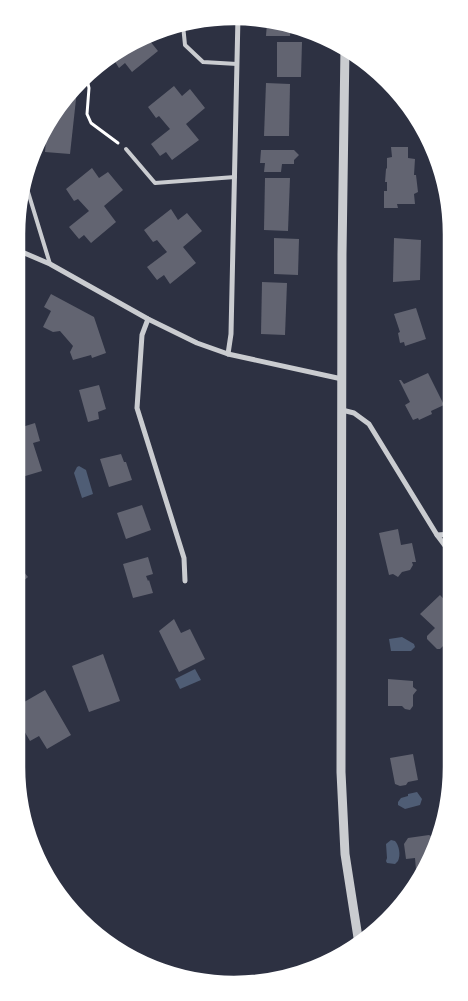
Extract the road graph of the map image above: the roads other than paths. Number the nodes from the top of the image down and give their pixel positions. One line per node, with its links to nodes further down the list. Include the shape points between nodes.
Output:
1 (238, 24): 4 (street)
2 (184, 30): 4 (lane, via 185,45 203,62)
3 (345, 55): 12 (street)
4 (237, 64): 6 (street)
5 (126, 149): 6 (lane, via 155,182)
6 (235, 177): 11 (street)
7 (28, 192): 9 (lane)
8 (24, 253): 9 (street)
9 (50, 264): 10 (street)
10 (148, 318): 11 (street, via 197,343); 17 (street, via 142,336 137,408 184,558)
11 (228, 354): 12 (street)
12 (342, 379): 13 (street)
13 (342, 410): 14 (street, via 354,413 369,424); 18 (street, via 340,772 345,854)
14 (437, 535): 15 (street); 16 (street)
15 (444, 535)
16 (444, 544)
17 (185, 581)
18 (358, 937)

